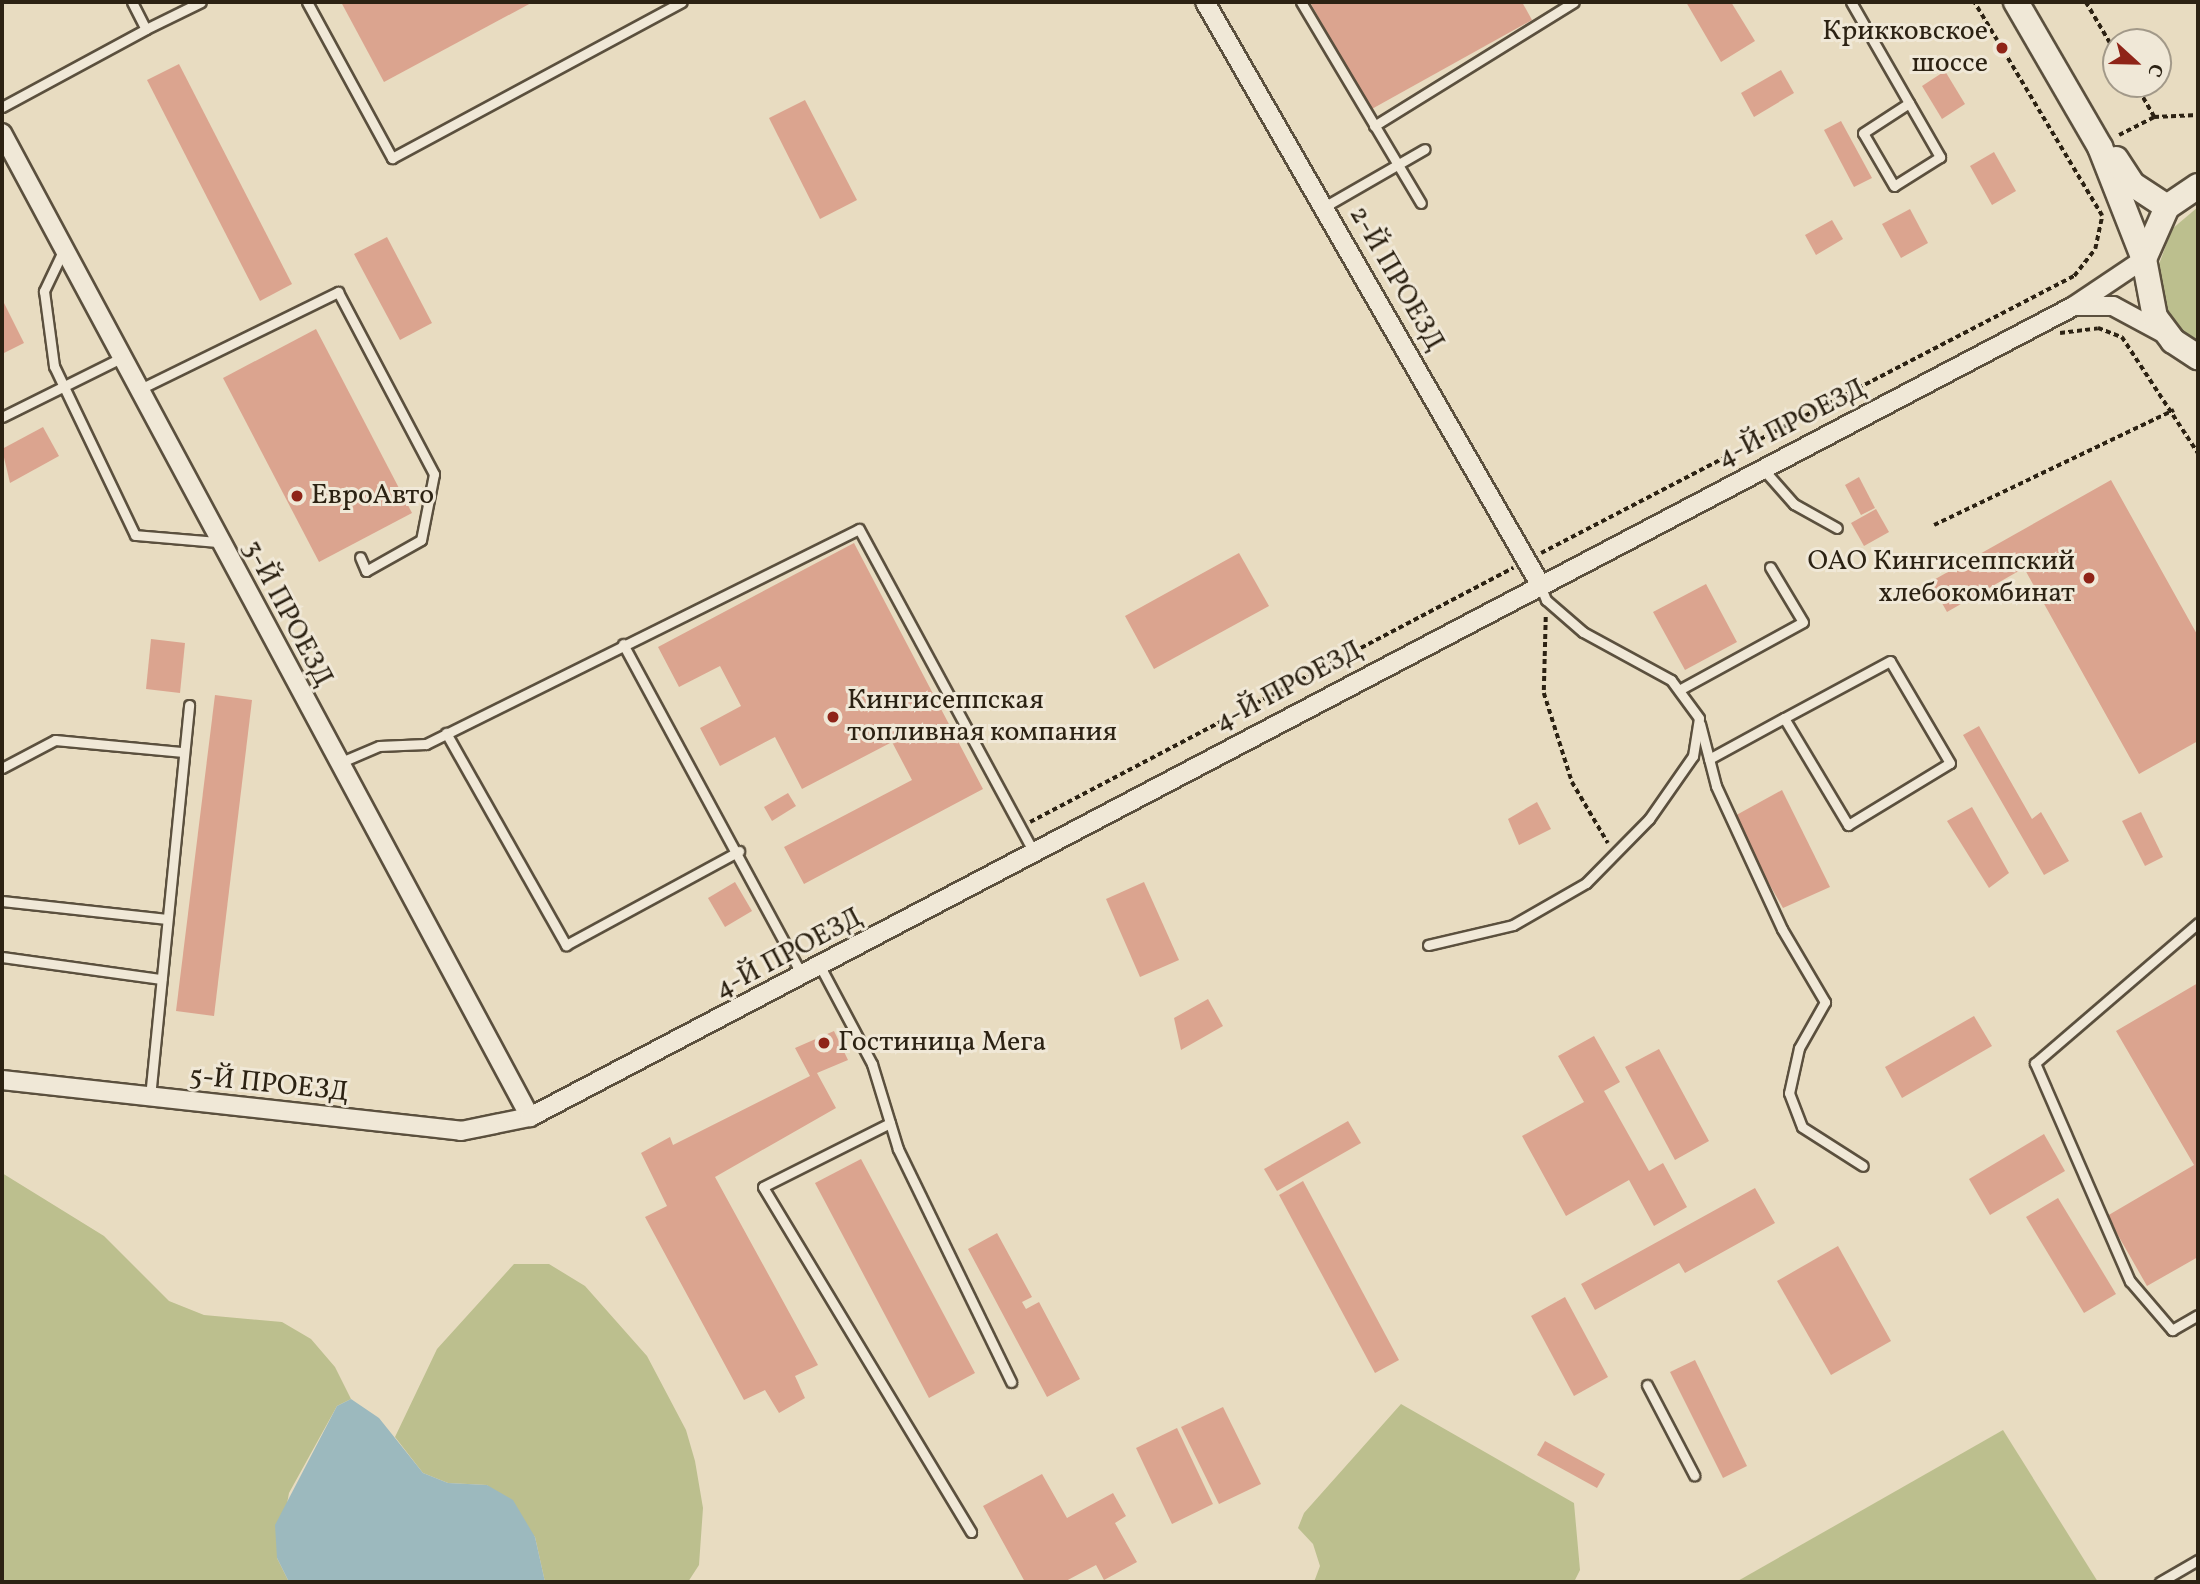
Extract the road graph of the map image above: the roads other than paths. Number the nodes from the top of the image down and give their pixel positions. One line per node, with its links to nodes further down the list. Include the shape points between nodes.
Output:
1 (132, 2): 11 (lane)
2 (201, 2): 11 (lane)
3 (307, 2): 4 (lane, via 393,158)
4 (682, 2)
5 (1205, 2): 20 (street, 2-Й ПРОЕЗД)
6 (1301, 2): 14 (lane)
7 (1574, 2): 14 (lane)
8 (1851, 2): 12 (lane)
9 (2016, 2): 23 (main road, via 2100,147)
10 (2025, 2): 21 (main road, via 2132,184)
11 (146, 29): 13 (lane)
12 (1909, 103): 12 (lane, via 1940,158 1894,186 1863,133)
13 (2, 107)
14 (1374, 125): 17 (lane)
15 (2, 133): 22 (street, 3-Й ПРОЕЗД)
16 (1425, 149): 17 (lane)
17 (1397, 166): 19 (lane); 20 (lane)
18 (2198, 186): 21 (main road)
19 (1421, 203)
20 (1324, 207): 35 (street, 2-Й ПРОЕЗД)
21 (2167, 208): 23 (main road)
22 (64, 249): 26 (street, 3-Й ПРОЕЗД); 27 (lane, via 44,291 54,366)
23 (2144, 259): 24 (street, 4-Й ПРОЕЗД); 25 (main road, via 2145,289)
24 (2074, 306): 25 (street, via 2137,315); 30 (street, 4-Й ПРОЕЗД)
25 (2190, 355)
26 (121, 358): 27 (lane); 28 (street, 3-Й ПРОЕЗД)
27 (64, 386): 29 (lane); 32 (lane, via 135,535)
28 (138, 390): 32 (street, 3-Й ПРОЕЗД); 33 (lane, via 338,292 434,474 421,540 366,570)
29 (2, 417)
30 (1762, 468): 31 (lane, via 1794,504); 35 (street, 4-Й ПРОЕЗД)
31 (1837, 528)
32 (219, 542): 44 (street, 3-Й ПРОЕЗД)
33 (360, 556)
34 (1770, 567): 37 (lane, via 1803,622)
35 (1543, 592): 37 (lane, via 1583,632 1671,680); 47 (street, 4-Й ПРОЕЗД)
36 (623, 644): 41 (lane); 46 (lane); 47 (lane, via 859,529)
37 (1679, 690): 39 (lane)
38 (189, 705): 42 (lane)
39 (1699, 718): 43 (lane); 51 (lane, via 1693,756 1649,819 1586,883 1513,925)
40 (1784, 718): 40 (lane, via 1848,825 1950,763 1890,661); 43 (lane)
41 (446, 733): 44 (lane, via 426,744 379,746); 46 (lane, via 566,945)
42 (183, 752): 45 (lane, via 55,740); 49 (lane)
43 (1709, 759): 60 (lane, via 1782,929 1825,1002 1799,1048 1789,1093 1802,1127)
44 (337, 764): 58 (street, 3-Й ПРОЕЗД)
45 (2, 768)
46 (739, 851): 54 (lane)
47 (1034, 853): 53 (street, 4-Й ПРОЕЗД)
48 (2, 901): 49 (lane)
49 (167, 919): 55 (lane)
50 (2198, 923): 61 (lane, via 2035,1063 2130,1281 2172,1330)
51 (1427, 945)
52 (2, 957): 55 (lane)
53 (821, 968): 54 (street, 4-Й ПРОЕЗД); 59 (lane, via 872,1064)
54 (803, 977): 58 (street, 4-Й ПРОЕЗД)
55 (161, 979): 57 (lane)
56 (2, 1080): 57 (street, 5-Й ПРОЕЗД)
57 (150, 1099): 58 (street, 5-Й ПРОЕЗД, via 461,1131)
58 (530, 1117)
59 (890, 1123): 62 (lane); 65 (lane, via 763,1187)
60 (1863, 1166)
61 (2198, 1315)
62 (1012, 1382)
63 (1647, 1385): 64 (lane)
64 (1693, 1475)
65 (971, 1532)
66 (2198, 1560): 67 (lane)
67 (2160, 1582)

